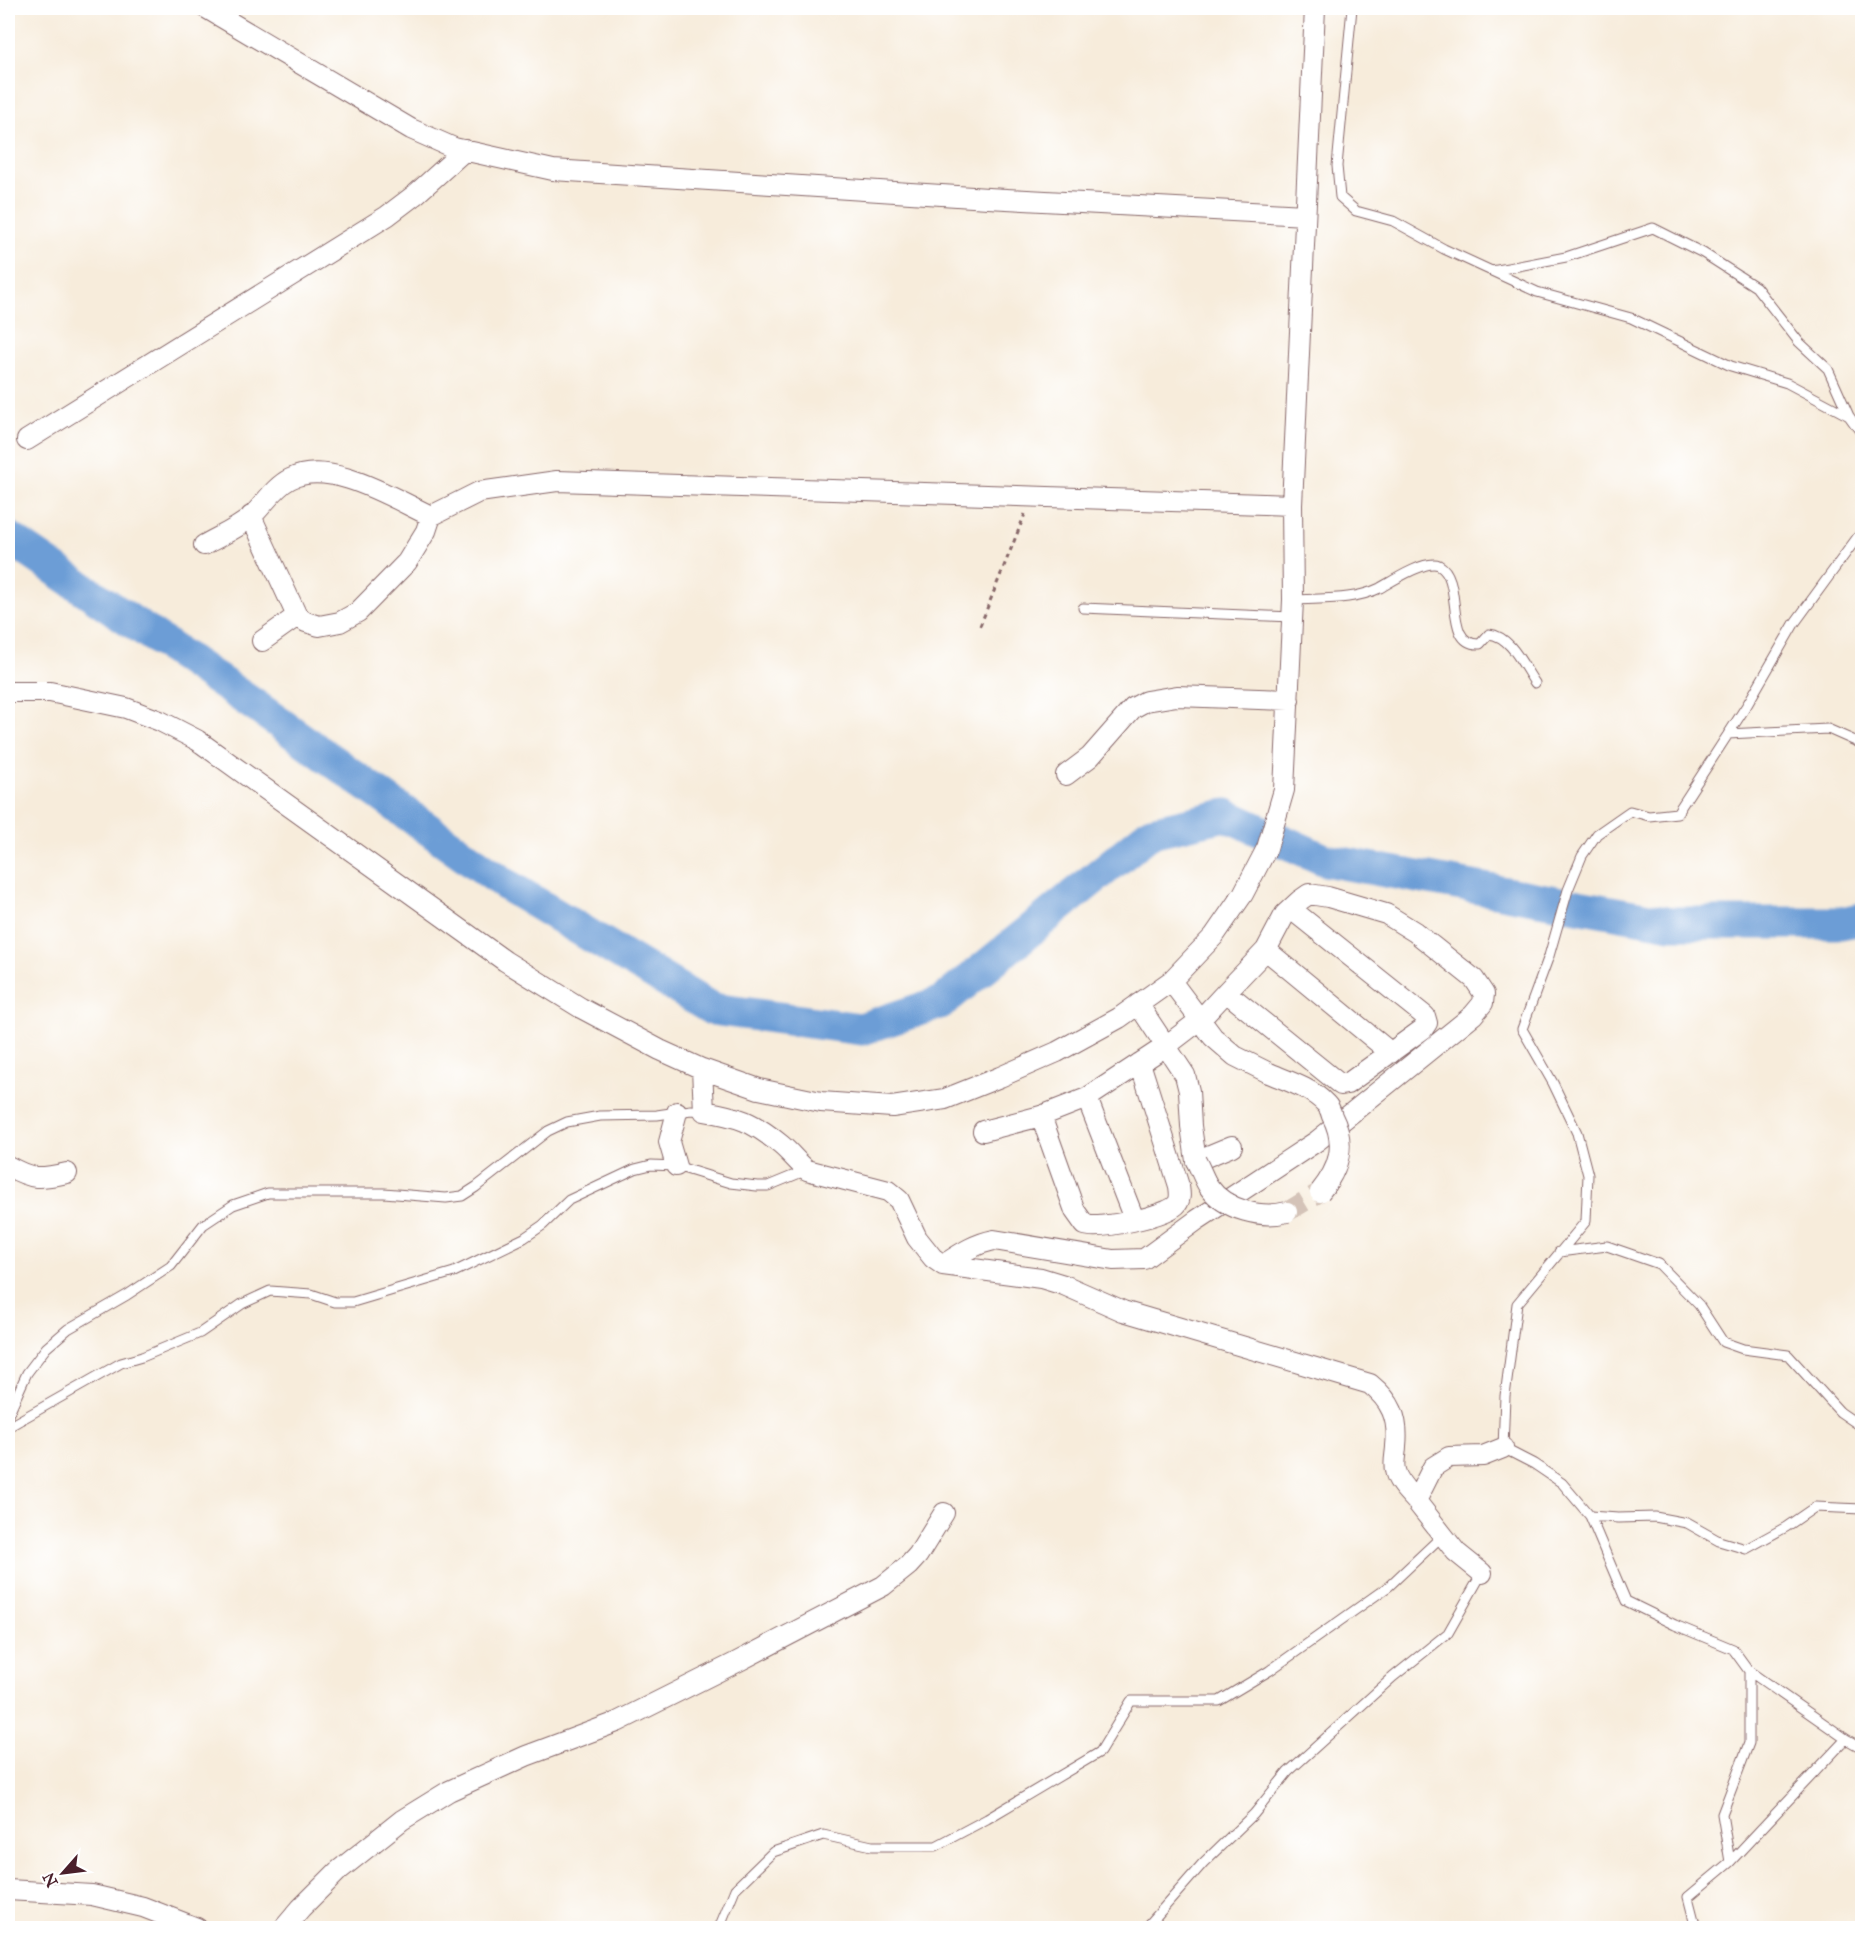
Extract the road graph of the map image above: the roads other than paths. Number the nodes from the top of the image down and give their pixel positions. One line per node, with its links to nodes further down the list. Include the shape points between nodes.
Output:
1 (206, 8): 4 (street, via 411,129)
2 (1315, 8): 5 (street)
3 (1352, 8): 6 (lane, via 1337,166 1340,197 1356,211 1393,221)
4 (465, 150): 5 (street, via 553,170); 9 (street, via 387,216)
5 (1305, 215): 10 (street)
6 (1492, 272): 7 (lane, via 1537,292 1631,318 1731,366 1787,383); 7 (lane, via 1566,257 1653,228 1703,253 1756,287 1799,342 1828,369)
7 (1849, 416): 8 (lane)
8 (1863, 434)
9 (27, 440)
10 (1292, 505): 12 (street, via 557,481 479,492); 16 (street)
11 (252, 516): 12 (street, via 290,479 313,471 344,476); 14 (street); 17 (street)
12 (431, 516): 17 (street, via 407,562 358,612 340,622 319,626)
13 (1863, 531): 22 (lane, via 1794,624)
14 (204, 545)
15 (1083, 608): 16 (lane)
16 (1293, 609): 19 (lane, via 1354,597 1432,563 1447,573 1464,639 1480,644 1489,634 1498,635 1508,643); 21 (street)
17 (297, 616): 18 (street)
18 (262, 641)
19 (1535, 683)
20 (8, 692): 34 (street, via 50,692 126,708 196,740 505,961 581,1008)
21 (1289, 700): 24 (street, via 1177,696 1146,701 1133,708 1090,757); 27 (street, via 1284,790 1267,848 1243,894 1214,936)
22 (1728, 734): 23 (lane, via 1828,729); 49 (lane, via 1677,813 1649,816 1630,811 1597,834 1582,856 1568,890 1522,1029 1577,1133 1588,1175 1586,1221)
23 (1863, 744)
24 (1066, 775)
25 (1291, 909): 26 (street); 32 (street, via 1425,1016 1427,1023 1423,1029); 50 (street, via 1309,894 1386,914 1474,979 1484,994 1483,1003 1317,1141 1144,1259 1113,1260 994,1240 980,1243)
26 (1266, 950): 28 (street); 32 (street)
27 (1171, 981): 29 (street); 30 (street)
28 (1226, 992): 30 (street); 32 (street, via 1341,1085)
29 (1138, 1004): 31 (street); 34 (street, via 1057,1052 1000,1077 945,1099 892,1107 793,1098)
30 (1200, 1020): 31 (street); 46 (street, bridge, via 1235,1056 1298,1085 1326,1104 1340,1130 1339,1161)
31 (1166, 1046): 33 (street); 41 (street, via 1185,1075)
32 (1391, 1053)
33 (1140, 1063): 35 (street); 48 (street, via 1180,1196 1172,1209)
34 (702, 1069): 36 (street)
35 (1087, 1098): 38 (street); 48 (street)
36 (704, 1111): 37 (lane); 44 (street, via 753,1123)
37 (677, 1112): 43 (street, via 669,1142); 51 (lane, via 567,1122 548,1131 462,1196 268,1193 232,1205 203,1225 171,1266 68,1329 46,1348 27,1373)
38 (1041, 1116): 39 (street); 48 (street, via 1080,1221 1097,1227)
39 (983, 1131)
40 (1232, 1146): 41 (street)
41 (1196, 1161): 47 (street, bridge, via 1210,1189 1233,1207 1275,1215)
42 (8, 1166): 45 (street, via 26,1176 42,1178)
43 (676, 1166): 44 (lane, via 730,1184 757,1186 768,1186); 52 (lane, via 635,1169 593,1187 569,1200 524,1238 454,1272 353,1302 270,1292 242,1304 200,1333 121,1362)
44 (807, 1170): 50 (street, via 888,1191 899,1200 917,1238)
45 (67, 1173)
46 (1320, 1192)
47 (1287, 1212)
48 (1134, 1219)
49 (1559, 1252): 53 (lane, via 1607,1246 1659,1264 1700,1305 1723,1342 1788,1355 1840,1412); 54 (lane, via 1517,1304 1505,1396)
50 (943, 1265): 55 (street, via 1041,1278 1124,1311 1370,1384 1384,1395 1392,1410 1396,1425 1394,1469)
51 (8, 1415)
52 (8, 1427)
53 (1863, 1427)
54 (1503, 1448): 55 (street, via 1483,1456 1449,1457 1433,1467); 58 (lane, via 1562,1483)
55 (1416, 1501): 59 (street)
56 (1863, 1509): 58 (lane, via 1815,1507 1746,1549 1719,1541 1687,1523 1655,1517)
57 (944, 1513): 67 (street, via 918,1555 883,1586 617,1722 526,1756 449,1791 402,1820 338,1871)
58 (1590, 1516): 61 (lane, via 1626,1601 1733,1649)
59 (1442, 1536): 60 (street); 68 (lane, via 1389,1586 1269,1671 1219,1701 1131,1701 1100,1752 936,1846 872,1846 823,1835 773,1852 735,1889)
60 (1482, 1573): 69 (lane, via 1448,1633 1288,1772)
61 (1749, 1671): 62 (lane); 64 (lane, via 1749,1743 1722,1814)
62 (1846, 1738): 63 (lane); 64 (lane)
63 (1863, 1748)
64 (1730, 1862): 70 (lane, via 1688,1897)
65 (8, 1890): 66 (street, via 92,1895 143,1907)
66 (197, 1929)
67 (284, 1929)
68 (719, 1929)
69 (1146, 1929)
70 (1696, 1929)

